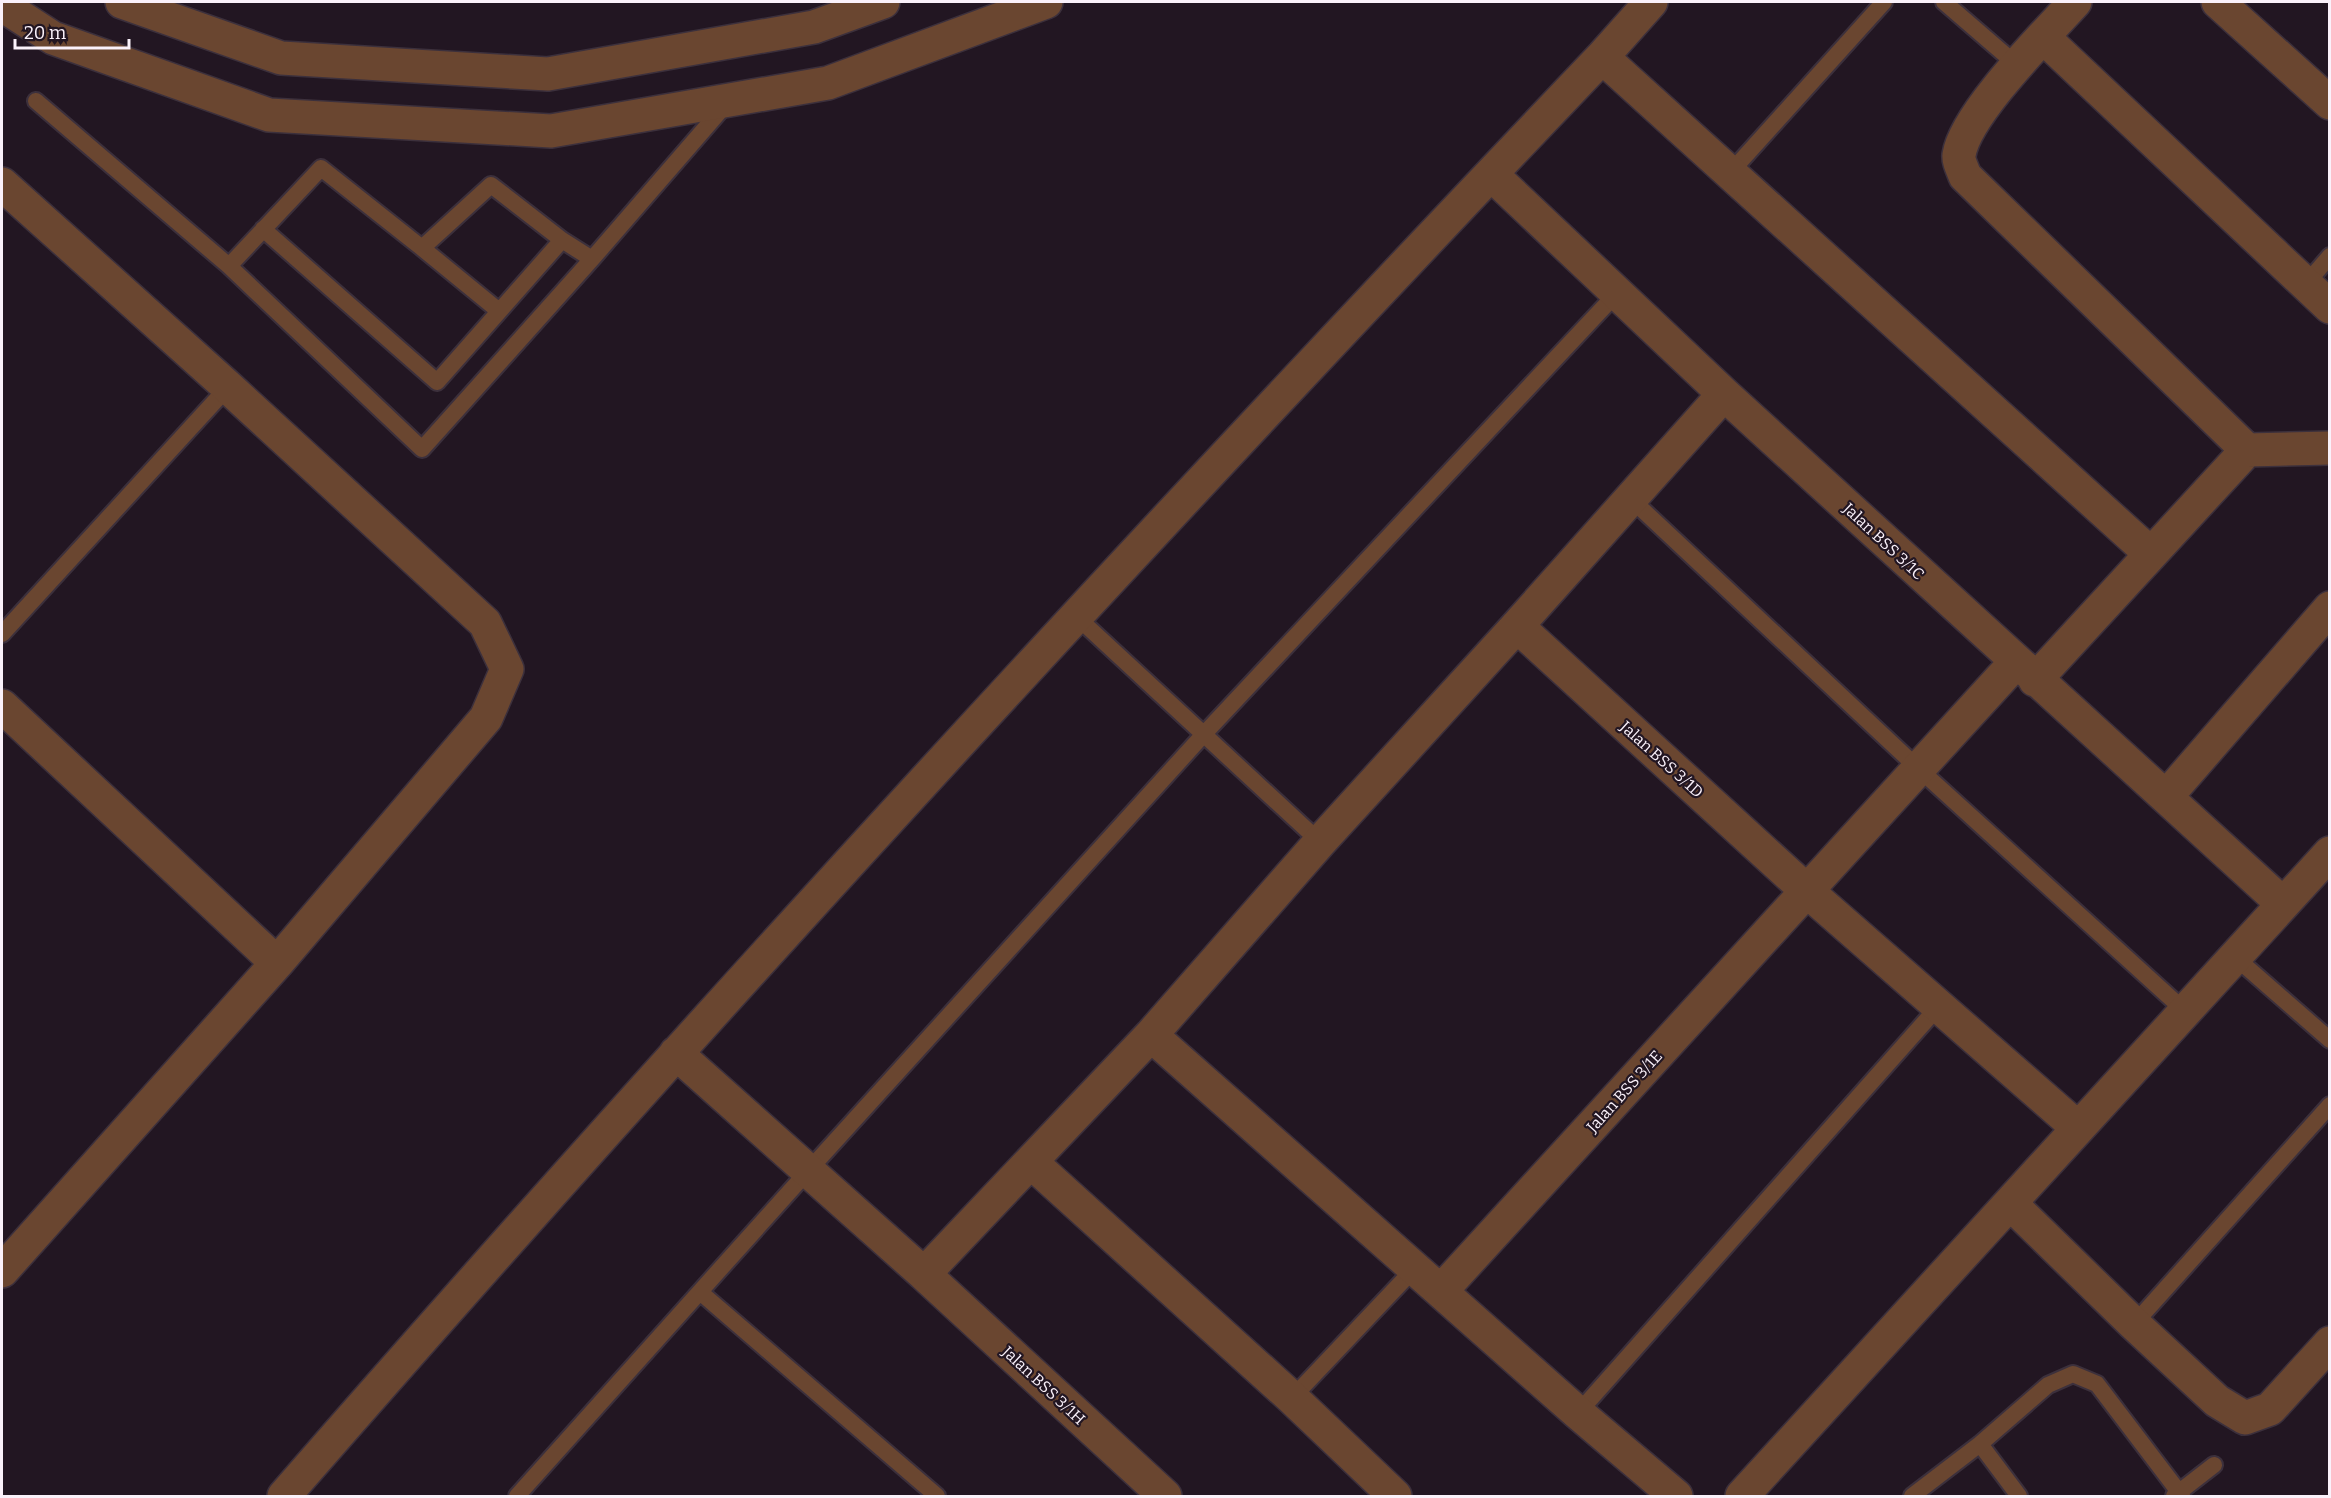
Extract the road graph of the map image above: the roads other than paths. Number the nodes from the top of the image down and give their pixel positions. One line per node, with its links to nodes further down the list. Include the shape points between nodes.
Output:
1 (122, 2): 2 (street, via 281,58 548,74 814,27)
2 (883, 2)
3 (1046, 2): 13 (street, via 828,83)
4 (1651, 2): 11 (street)
5 (1884, 2): 17 (lane)
6 (1944, 2): 12 (lane)
7 (2075, 2): 10 (street)
8 (2217, 2): 15 (street)
9 (2, 5): 13 (street, via 52,38 269,115 551,131)
10 (2043, 37): 12 (street); 25 (street)
11 (1602, 57): 16 (street); 17 (street)
12 (2017, 65): 32 (street, via 1968,127 1959,156 1965,176)
13 (730, 100): 23 (lane)
14 (36, 101): 24 (lane)
15 (2330, 102)
16 (1491, 174): 26 (street, Jalan BSS 3/1C); 36 (street)
17 (1729, 174): 34 (street)
18 (2, 184): 29 (street)
19 (263, 229): 21 (lane, via 321,168); 24 (lane); 28 (lane, via 437,382)
20 (562, 240): 21 (lane, via 491,185); 23 (lane); 28 (lane)
21 (422, 248): 28 (lane)
22 (2330, 256): 25 (lane)
23 (592, 259): 24 (lane, via 422,449)
24 (229, 266)
25 (2305, 285): 27 (street)
26 (1617, 293): 30 (street, Jalan BSS 3/1C); 41 (lane)
27 (2330, 308)
28 (499, 311)
29 (228, 387): 38 (lane); 49 (street, via 485,623 507,669 486,718)
30 (1724, 394): 33 (street); 39 (street, Jalan BSS 3/1C)
31 (2330, 448): 32 (street)
32 (2247, 450): 34 (street, Jalan BSS 3/1E)
33 (1631, 498): 37 (street); 42 (lane)
34 (2151, 554): 39 (street, Jalan BSS 3/1E)
35 (2330, 608): 43 (street)
36 (1077, 617): 41 (lane); 54 (street)
37 (1517, 626): 44 (street); 46 (street, Jalan BSS 3/1D)
38 (2, 633)
39 (2025, 671): 42 (street, Jalan BSS 3/1E); 43 (street, Jalan BSS 3/1C)
40 (2, 706): 49 (street)
41 (1204, 734): 44 (lane); 58 (lane)
42 (1919, 769): 46 (street, Jalan BSS 3/1E); 51 (lane)
43 (2166, 797): 47 (street, Jalan BSS 3/1C)
44 (1320, 842): 52 (street)
45 (2330, 853): 47 (street)
46 (1807, 891): 50 (street, Jalan BSS 3/1D); 63 (street, Jalan BSS 3/1E)
47 (2282, 903): 48 (street)
48 (2235, 957): 51 (street); 53 (lane)
49 (277, 963): 60 (street)
50 (1938, 1007): 56 (street, Jalan BSS 3/1D); 68 (lane)
51 (2186, 1012): 56 (street)
52 (1151, 1035): 57 (street); 61 (street)
53 (2330, 1040)
54 (676, 1053): 58 (street, Jalan BSS 3/1H); 72 (street)
55 (2330, 1105): 65 (lane)
56 (2078, 1128): 59 (street)
57 (1030, 1162): 62 (street); 67 (street)
58 (808, 1171): 62 (street, Jalan BSS 3/1H); 64 (lane)
59 (2011, 1203): 65 (street); 78 (street)
60 (3, 1265)
61 (1415, 1268): 63 (street); 67 (lane)
62 (924, 1275): 75 (street, Jalan BSS 3/1H)
63 (1441, 1291): 68 (street)
64 (700, 1292): 73 (lane); 74 (lane)
65 (2134, 1324): 66 (street, via 2217,1401 2245,1418 2270,1409)
66 (2330, 1344)
67 (1292, 1398): 76 (street)
68 (1578, 1413): 77 (street)
69 (1980, 1444): 71 (lane, via 2048,1385 2073,1374 2097,1384); 79 (lane); 80 (lane)
70 (2214, 1465): 71 (lane)
71 (2178, 1495)
72 (284, 1497)
73 (517, 1497)
74 (937, 1497)
75 (1165, 1497)
76 (1395, 1497)
77 (1676, 1497)
78 (1742, 1497)
79 (1912, 1497)
80 (2019, 1497)

